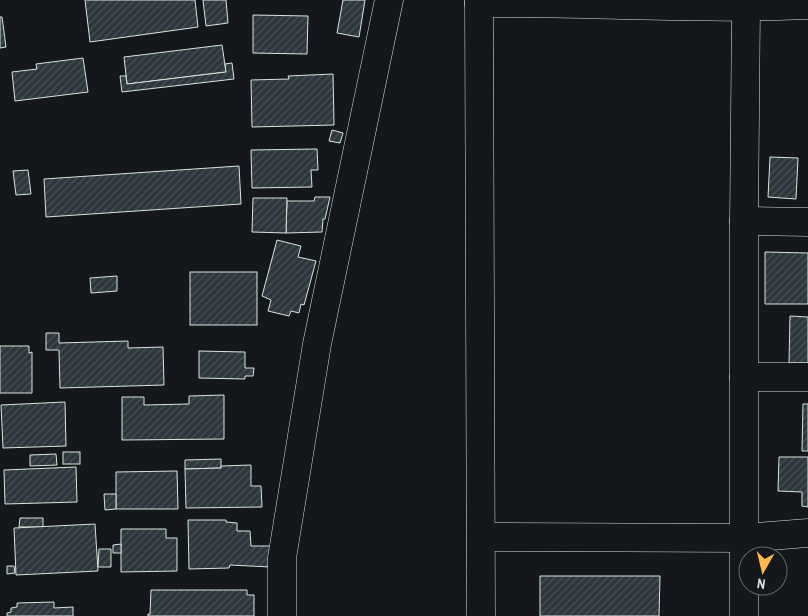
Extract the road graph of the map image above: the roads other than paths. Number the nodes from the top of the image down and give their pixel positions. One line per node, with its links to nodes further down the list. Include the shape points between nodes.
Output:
1 (389, 0): 12 (street, via 317,344 282,558)
2 (478, 2): 4 (street); 10 (street)
3 (808, 6): 4 (street)
4 (746, 8): 5 (street)
5 (744, 221): 6 (street); 7 (street)
6 (808, 222)
7 (744, 377): 8 (street); 11 (street)
8 (808, 377)
9 (808, 534): 11 (street)
10 (482, 537): 11 (street); 13 (street)
11 (744, 538): 14 (street)
12 (282, 616)
13 (481, 616)
14 (744, 616)

